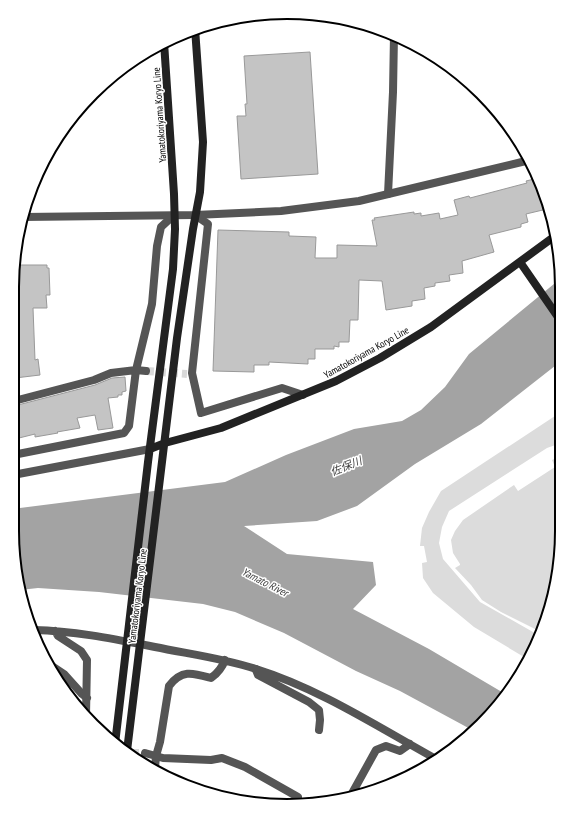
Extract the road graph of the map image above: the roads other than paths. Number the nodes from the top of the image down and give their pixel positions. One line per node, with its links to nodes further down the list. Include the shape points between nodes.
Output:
1 (195, 35): 7 (main road, Yamatokoriyama Koryo Line, via 203,142 200,192)
2 (394, 41): 5 (street)
3 (164, 49): 6 (main road, Yamatokoriyama Koryo Line)
4 (524, 162): 5 (street)
5 (388, 194): 7 (street, via 359,201 281,210)
6 (174, 215): 7 (street); 8 (street); 12 (street, via 161,227 156,246 152,304); 17 (main road, Yamatokoriyama Koryo Line, via 173,269)
7 (195, 215): 14 (street, via 208,224 189,374 201,413 282,388); 16 (main road, Yamatokoriyama Koryo Line)
8 (28, 217)
9 (551, 239): 10 (main road, Yamatokoriyama Koryo Line)
10 (520, 262): 11 (main road); 14 (main road, Yamatokoriyama Koryo Line, via 431,327 380,358)
11 (555, 313)
12 (136, 370): 13 (street); 15 (street, via 111,373); 18 (street, via 128,426 124,433)
13 (146, 370)
14 (303, 395): 16 (main road, Yamatokoriyama Koryo Line, via 221,428)
15 (19, 400)
16 (165, 443): 17 (main road, Yamatokoriyama Koryo Line); 23 (main road, Yamatokoriyama Koryo Line)
17 (150, 449): 19 (street); 22 (main road, Yamatokoriyama Koryo Line)
18 (19, 454)
19 (19, 474)
20 (38, 630): 21 (street)
21 (55, 631): 22 (street); 27 (street, via 58,636 81,651 87,660)
22 (128, 641): 23 (street); 30 (main road, Yamatokoriyama Koryo Line)
23 (141, 644): 24 (street); 32 (main road, Yamatokoriyama Koryo Line)
24 (225, 660): 25 (street); 34 (street, via 217,674 211,678 193,673 182,674 174,679 169,686)
25 (256, 669): 29 (street, via 258,675 319,710); 31 (street, via 320,695)
26 (58, 670): 27 (street)
27 (86, 698): 28 (street)
28 (86, 708)
29 (319, 730)
30 (116, 737)
31 (410, 744): 35 (street); 37 (street, via 400,751 386,746 376,750)
32 (128, 747)
33 (145, 753): 34 (street)
34 (156, 756): 36 (street); 38 (street, via 211,760 222,758 245,768)
35 (432, 757)
36 (155, 764)
37 (354, 791)
38 (297, 798)

